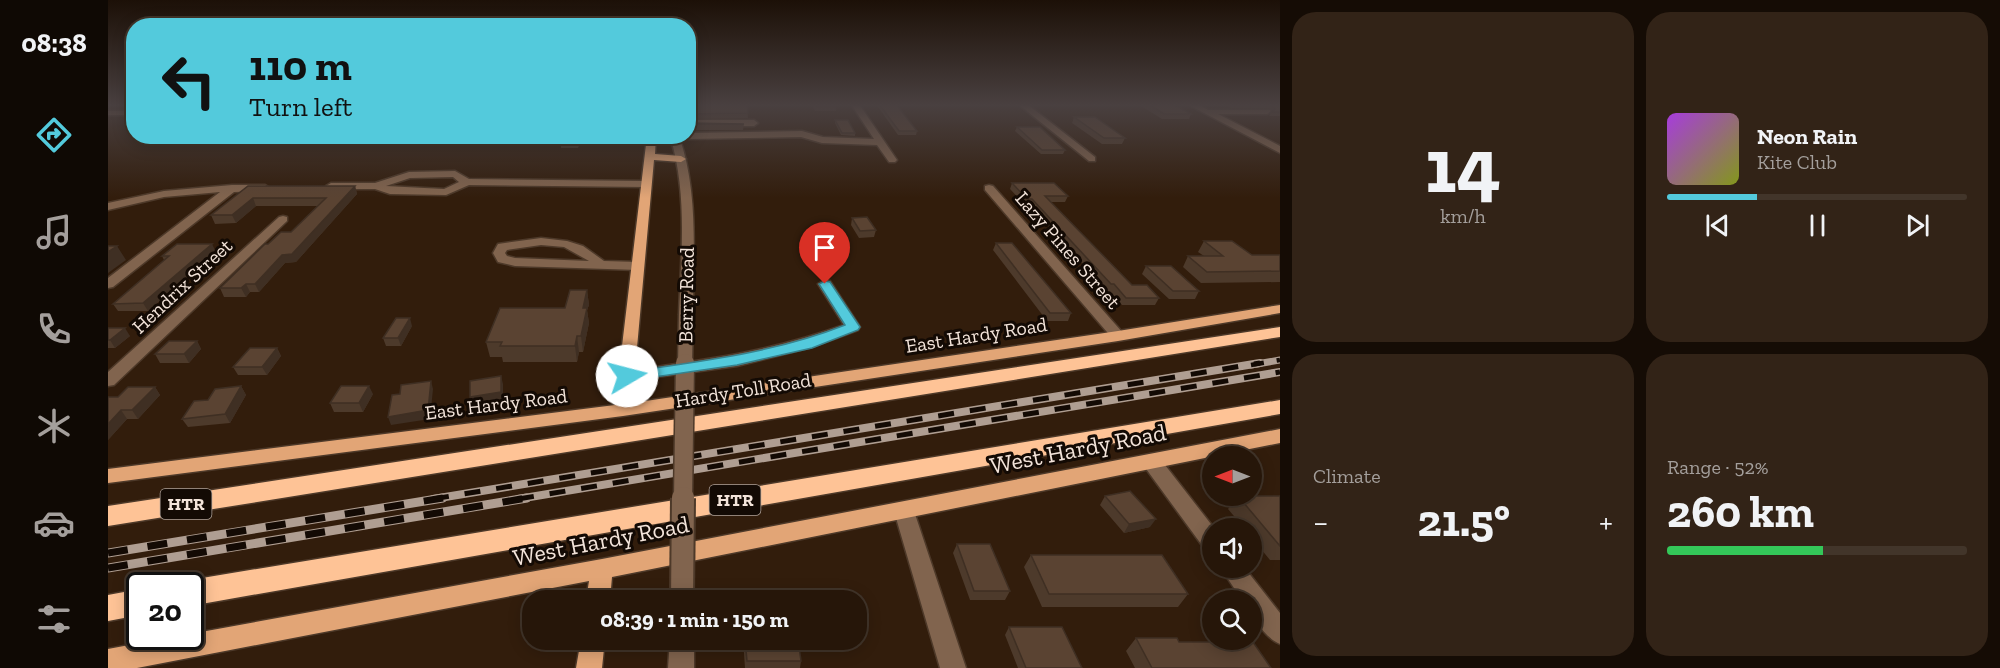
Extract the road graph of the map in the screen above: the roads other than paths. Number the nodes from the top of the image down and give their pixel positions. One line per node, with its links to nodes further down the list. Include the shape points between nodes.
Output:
1 (735, 135): 6 (street)
2 (806, 135): 7 (street, via 822,140)
3 (876, 135): 7 (street)
4 (1062, 135): 13 (street)
5 (1251, 135): 10 (street)
6 (696, 136)
7 (880, 142): 14 (street)
8 (651, 144): 11 (main road)
9 (676, 144): 12 (street, Berry Road)
10 (1280, 150)
11 (650, 157): 12 (main road); 16 (main road)
12 (681, 159): 46 (street, Berry Road, bridge, via 687,213)
13 (1092, 159)
14 (892, 160)
15 (467, 182): 16 (street); 17 (street, via 446,192 390,191); 17 (street, via 455,174 410,175)
16 (646, 184): 25 (main road)
17 (376, 186): 19 (street)
18 (280, 187): 20 (street)
19 (316, 187)
20 (232, 188): 22 (street, via 127,199); 26 (street)
21 (989, 188): 30 (street, Lazy Pines Street)
22 (108, 207)
23 (283, 219): 32 (street, Hendrix Street)
24 (600, 264): 24 (street, via 514,262 502,259 499,253 502,247 517,243 564,242 581,248); 25 (street)
25 (638, 266): 31 (main road)
26 (108, 284)
27 (825, 284): 31 (street, via 853,327 807,345 737,361)
28 (1280, 309): 30 (main road, East Hardy Road)
29 (1280, 332): 38 (highway, Hardy Toll Road / HTR)
30 (1118, 336): 34 (main road, East Hardy Road)
31 (627, 376): 34 (main road)
32 (108, 381)
33 (1280, 407): 47 (highway, HTR)
34 (623, 410): 37 (main road, East Hardy Road)
35 (1280, 436): 36 (main road, West Hardy Road)
36 (1151, 461): 40 (main road, West Hardy Road); 42 (street)
37 (108, 476)
38 (264, 492): 39 (highway); 41 (highway, Hardy Toll Road / HTR)
39 (108, 508)
40 (904, 511): 43 (main road, West Hardy Road); 56 (street)
41 (108, 516)
42 (1202, 529)
43 (602, 569): 45 (main road); 53 (main road, West Hardy Road)
44 (1239, 578): 50 (street)
45 (599, 590)
46 (682, 590)
47 (204, 591)
48 (126, 605): 49 (highway)
49 (108, 608)
50 (1280, 632)
51 (591, 650): 54 (main road)
52 (682, 650): 55 (street)
53 (112, 663)
54 (589, 668)
55 (681, 668)
56 (953, 668)

